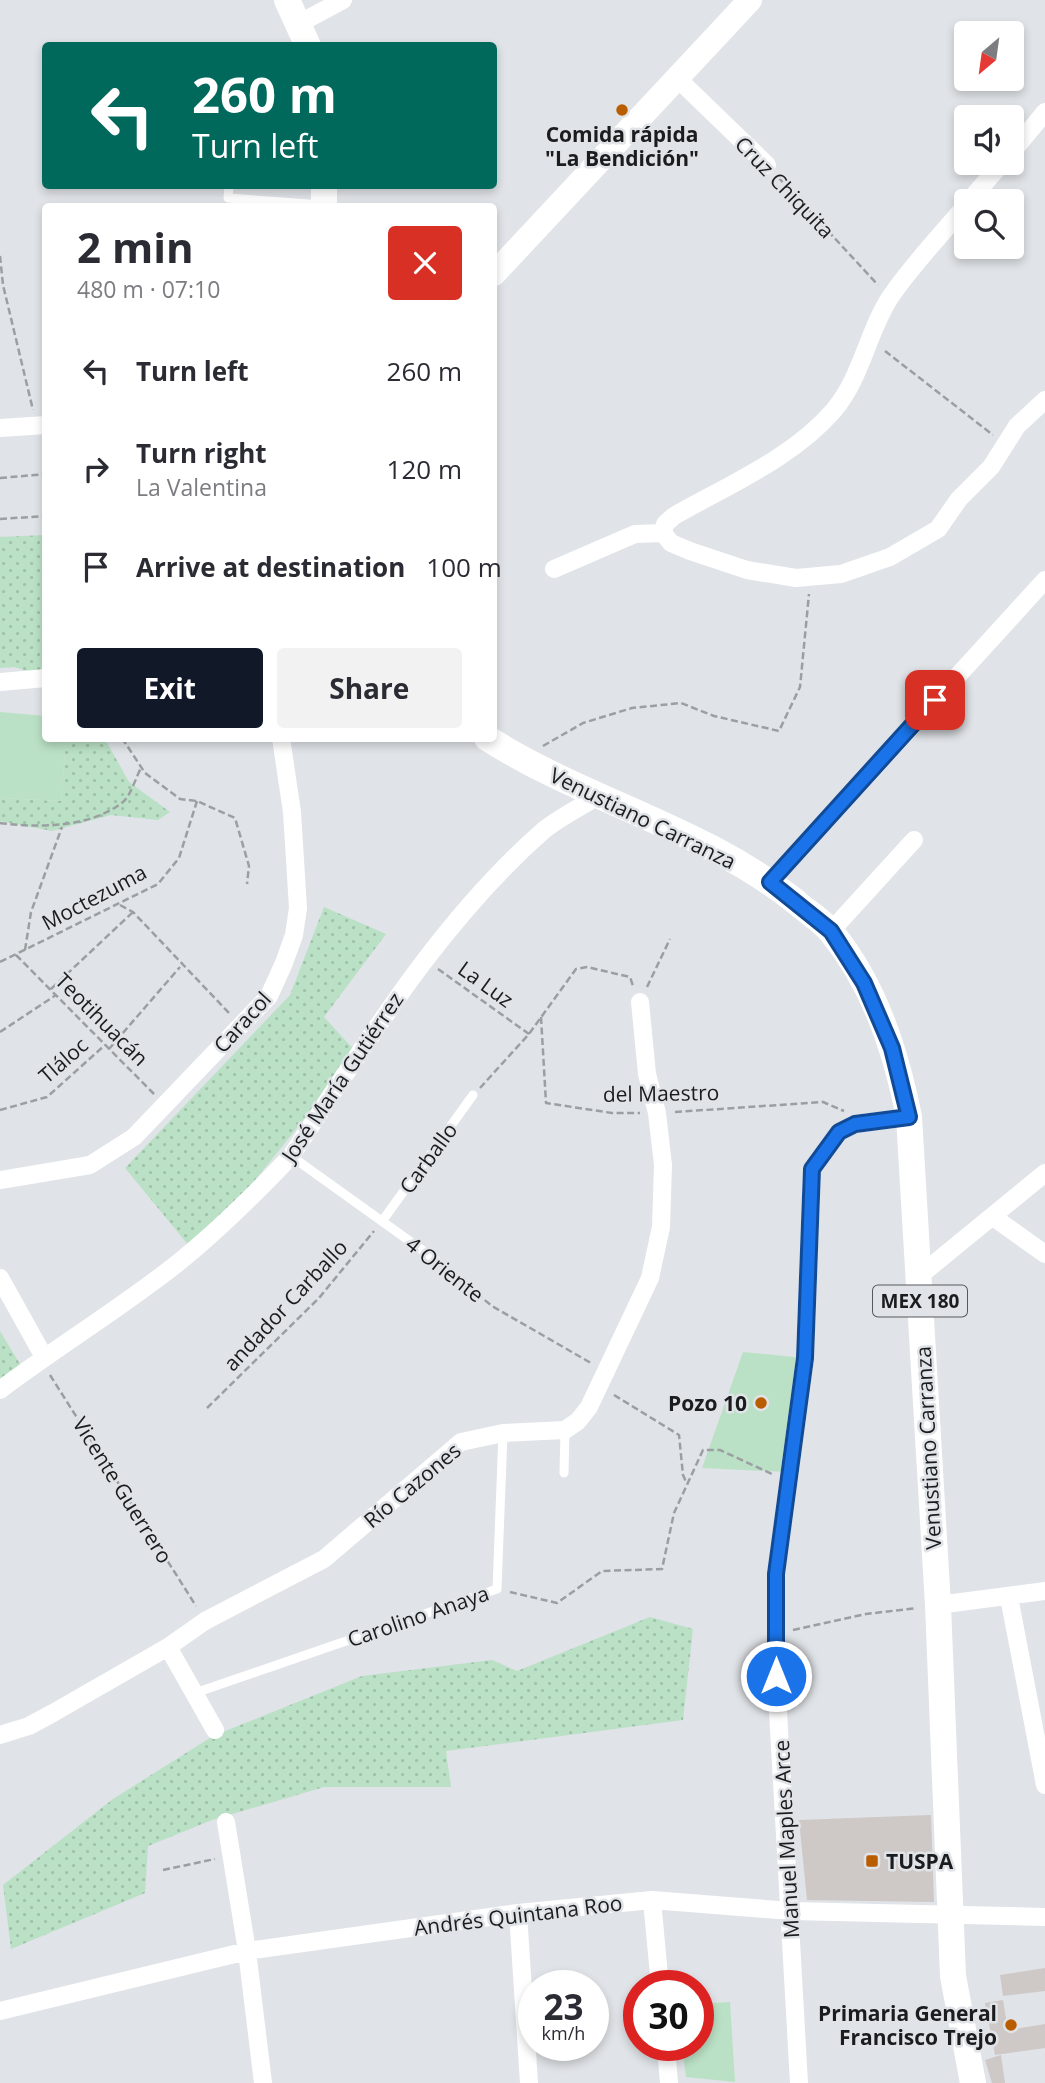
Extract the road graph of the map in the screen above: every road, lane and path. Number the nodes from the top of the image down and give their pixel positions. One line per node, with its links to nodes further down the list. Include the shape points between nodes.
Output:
1 (286, 0): 5 (main road)
2 (343, 0): 4 (street)
3 (750, 0): 6 (street)
4 (321, 5): 5 (street)
5 (304, 34)
6 (678, 79): 9 (street, Cruz Chiquita); 16 (street)
7 (1045, 112): 8 (street)
8 (1024, 137)
9 (767, 166): 18 (path, Cruz Chiquita)
10 (992, 175): 12 (street)
11 (229, 189): 13 (lane, via 228,198)
12 (980, 189)
13 (288, 203)
14 (954, 220): 18 (street)
15 (0, 257): 17 (path)
16 (497, 271)
17 (1, 284): 21 (path)
18 (890, 297): 19 (street)
19 (871, 341): 23 (path); 28 (street, via 835,408 810,435 674,516)
20 (1045, 400): 23 (street, via 1017,426)
21 (41, 425): 22 (street)
22 (0, 428)
23 (1006, 446): 30 (street, via 937,529 890,557 841,573)
24 (42, 474): 25 (path)
25 (0, 478)
26 (42, 516): 27 (path)
27 (0, 519)
28 (663, 533): 29 (street, via 635,534); 30 (street, via 671,544 747,570)
29 (554, 569)
30 (810, 576): 37 (path, via 800,687 779,732 681,703 632,708 583,723)
31 (1045, 580): 44 (street)
32 (42, 678): 33 (street)
33 (0, 682)
34 (125, 742): 38 (path)
35 (281, 742): 59 (street, Caracol, via 298,908 294,935 269,996)
36 (493, 742): 37 (main road, Venustiano Carranza / MEX 180)
37 (516, 757): 39 (main road, Venustiano Carranza / MEX 180)
38 (141, 768): 40 (path, via 180,799); 42 (path, via 125,801)
39 (598, 796): 44 (main road, Venustiano Carranza / MEX 180, via 703,841); 52 (street, José María Gutiérrez, via 546,828 488,884)
40 (197, 801): 45 (path, via 235,818 249,866); 46 (path, Moctezuma, via 178,858 158,884)
41 (0, 823): 42 (path)
42 (63, 825): 50 (path, via 32,912)
43 (914, 840): 48 (street)
44 (770, 882): 48 (main road, Venustiano Carranza / MEX 180)
45 (247, 884)
46 (120, 905): 47 (path); 50 (path, Moctezuma)
47 (133, 912): 54 (path); 55 (path)
48 (831, 931): 68 (main road, Venustiano Carranza / MEX 180, via 885,1026)
49 (670, 939): 57 (path)
50 (25, 950): 51 (path, Moctezuma)
51 (16, 955): 53 (path, Moctezuma); 55 (path, Teotihuacán)
52 (425, 960): 61 (path, La Luz); 70 (street, José María Gutiérrez)
53 (0, 962)
54 (181, 966): 59 (path); 63 (path)
55 (51, 990): 56 (path, Teotihuacán)
56 (56, 995): 60 (path); 62 (path, Teotihuacán)
57 (640, 1002): 58 (path, via 629,977 587,967 576,969); 67 (street, via 647,1074)
58 (541, 1017): 61 (path); 67 (path, del Maestro, via 546,1103 612,1113)
59 (241, 1025): 65 (street, Caracol)
60 (0, 1032)
61 (529, 1034): 64 (path)
62 (105, 1045): 63 (path, Teotihuacán); 66 (path, Tláloc, via 47,1097)
63 (109, 1049): 65 (path, Teotihuacán)
64 (473, 1096): 74 (lane, Carballo)
65 (164, 1105): 72 (street, Caracol, via 134,1137 90,1165)
66 (0, 1110)
67 (657, 1113): 69 (path, del Maestro, via 823,1102 840,1107); 80 (street, via 663,1165 661,1227 650,1278)
68 (909, 1117): 69 (street); 77 (main road, Venustiano Carranza / MEX 180)
69 (855, 1124): 86 (street, Manuel Maples Arce, via 839,1132 812,1169 805,1358)
70 (291, 1156): 74 (lane, 4 Oriente); 79 (street, José María Gutiérrez, via 182,1260)
71 (1045, 1172): 73 (street)
72 (0, 1180)
73 (993, 1217): 75 (street); 77 (street)
74 (383, 1220): 76 (lane, 4 Oriente); 82 (path, andador Carballo, via 319,1298)
75 (1045, 1254)
76 (436, 1260): 80 (path, 4 Oriente, via 492,1306)
77 (918, 1277): 91 (main road, Venustiano Carranza / MEX 180)
78 (0, 1278): 79 (street)
79 (42, 1359): 81 (street, José María Gutiérrez); 92 (path, Vicente Guerrero)
80 (602, 1379): 83 (street, via 578,1422); 87 (path, 4 Oriente, via 679,1435)
81 (0, 1390)
82 (207, 1408)
83 (565, 1430): 84 (street, Río Cazones); 85 (lane)
84 (503, 1433): 88 (lane); 92 (street, Río Cazones, via 461,1443 324,1559)
85 (564, 1473)
86 (788, 1482): 87 (path, Carolino Anaya, via 719,1450 703,1450); 93 (street, Manuel Maples Arce, via 776,1574)
87 (687, 1484): 88 (path, Carolino Anaya, via 674,1513 662,1569 602,1571 557,1603)
88 (497, 1589): 95 (lane, Carolino Anaya)
89 (1045, 1591): 90 (street)
90 (1009, 1597): 91 (street); 98 (street)
91 (937, 1605): 93 (path); 105 (main road, Venustiano Carranza / MEX 180)
92 (205, 1621): 94 (street, Río Cazones)
93 (776, 1633): 103 (street, Manuel Maples Arce)
94 (168, 1647): 95 (street); 97 (street, Río Cazones, via 29,1726)
95 (195, 1693): 96 (street)
96 (215, 1730)
97 (0, 1735)
98 (1045, 1785)
99 (226, 1822): 100 (street)
100 (232, 1856): 101 (path); 107 (street)
101 (163, 1870)
102 (652, 1900): 103 (street, Andrés Quintana Roo); 104 (street, Andrés Quintana Roo); 108 (street)
103 (791, 1911): 105 (street, Andrés Quintana Roo); 114 (street, Manuel Maples Arce)
104 (518, 1913): 107 (street, Andrés Quintana Roo); 112 (street)
105 (951, 1916): 106 (street, Andrés Quintana Roo); 115 (main road, Venustiano Carranza / MEX 180, via 953,1976)
106 (1045, 1917)
107 (247, 1951): 109 (street, Andrés Quintana Roo); 111 (street)
108 (659, 1970)
109 (0, 2011)
110 (667, 2061): 113 (street)
111 (263, 2083)
112 (528, 2083)
113 (669, 2083)
114 (799, 2083)
115 (973, 2083)

